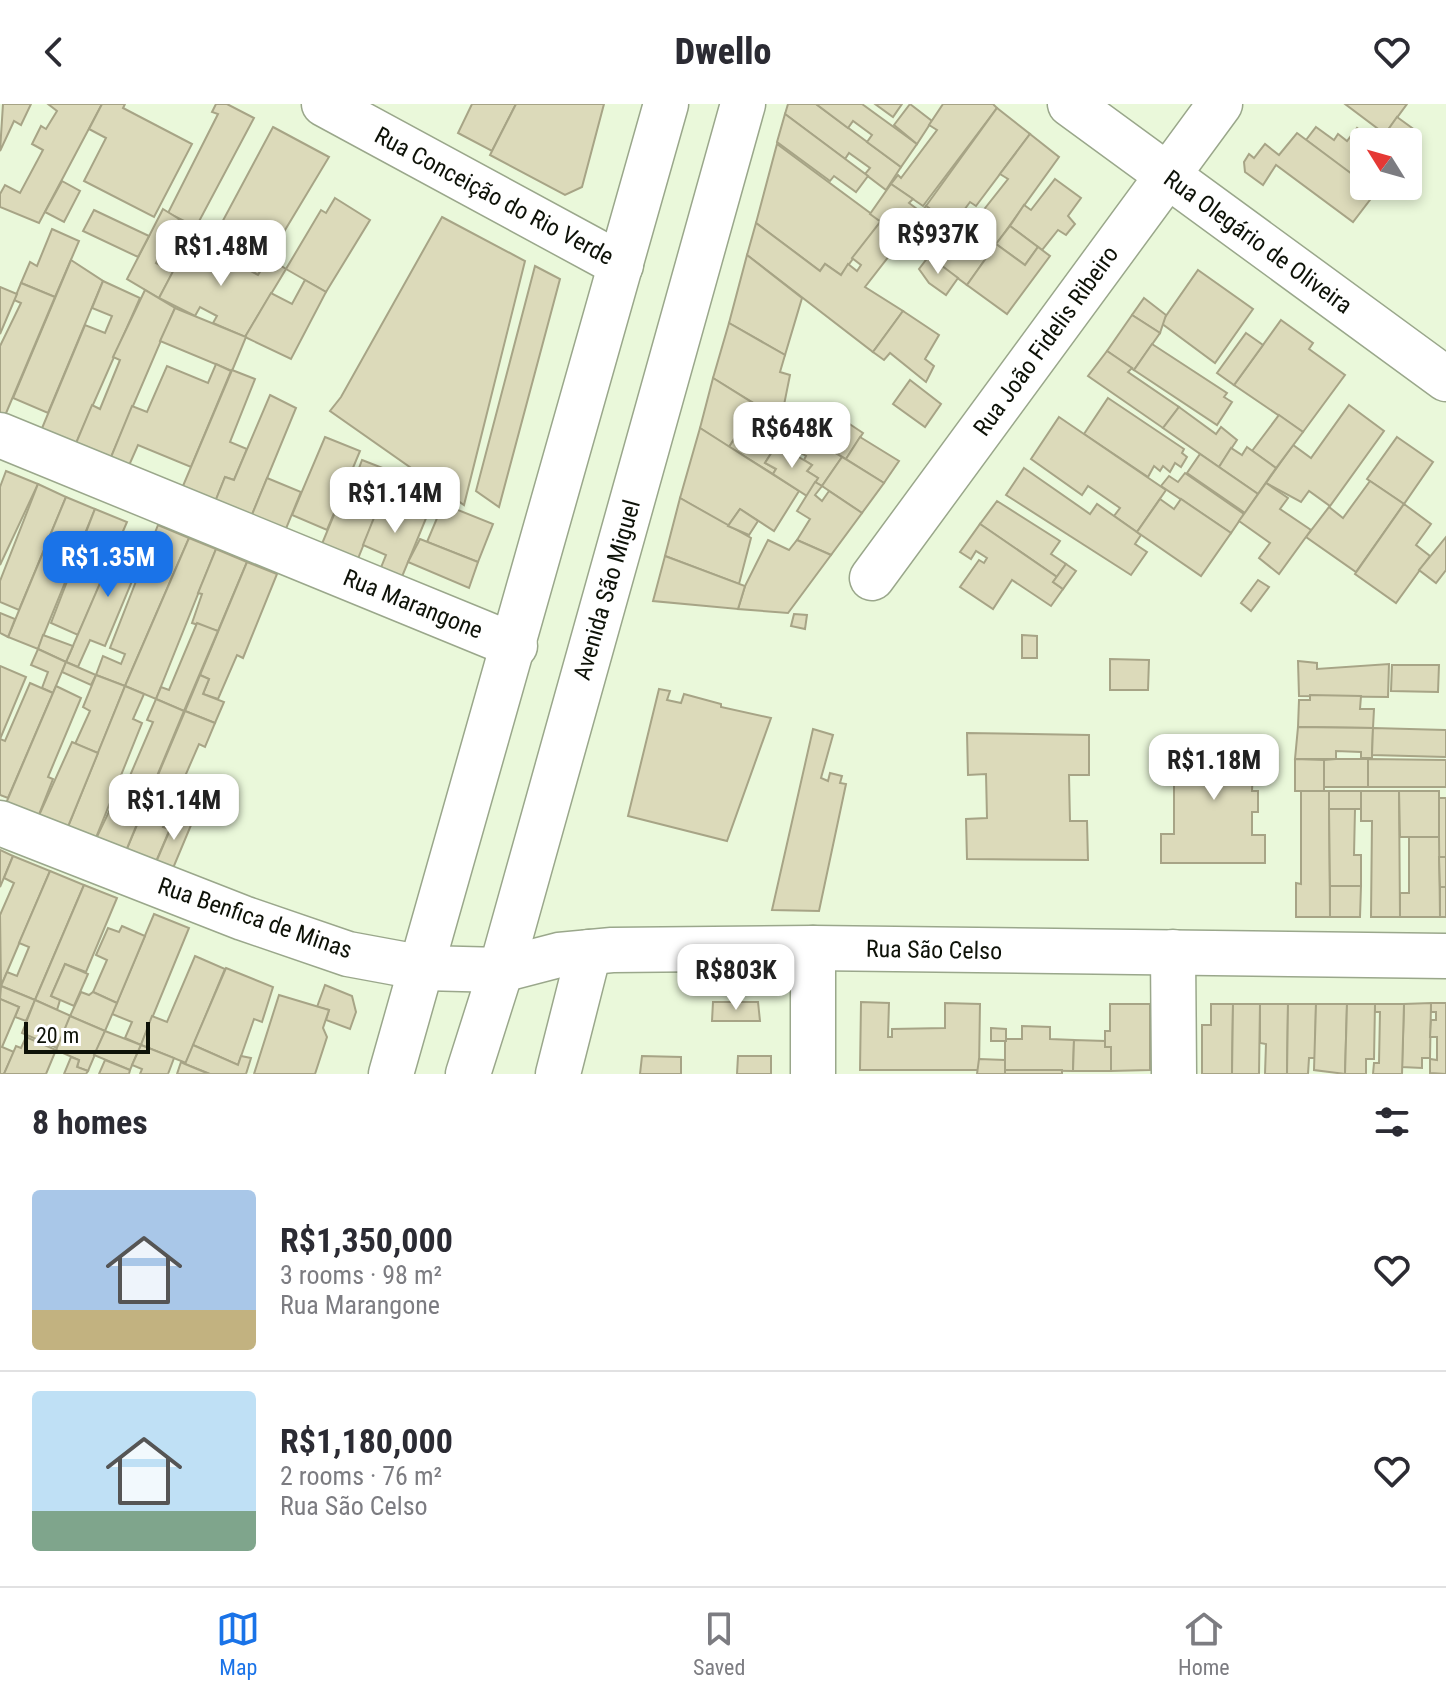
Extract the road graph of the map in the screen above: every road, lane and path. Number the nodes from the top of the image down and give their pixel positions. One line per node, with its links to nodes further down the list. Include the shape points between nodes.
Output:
1 (324, 104): 7 (street, Rua Conceição do Rio Verde)
2 (666, 104): 7 (street)
3 (743, 104): 18 (street, Avenida São Miguel)
4 (1070, 104): 6 (street, Rua Olegário de Oliveira)
5 (1220, 104): 6 (street, Rua João Fidelis Ribeiro)
6 (1167, 176): 8 (street, Rua Olegário de Oliveira); 10 (street, Rua João Fidelis Ribeiro)
7 (621, 265): 11 (street)
8 (1446, 379)
9 (0, 435): 11 (street, Rua Marangone)
10 (872, 578)
11 (515, 646): 17 (street)
12 (0, 823): 17 (street, Rua Benfica de Minas, via 348,954)
13 (813, 948): 14 (street, Rua São Celso); 15 (street, Rua São Celso); 22 (street)
14 (589, 952): 18 (street, Rua São Celso); 21 (street)
15 (1173, 952): 16 (street, Rua São Celso); 23 (street)
16 (1446, 956)
17 (424, 968): 18 (street, Rua São Celso); 19 (street)
18 (501, 970): 20 (street, Avenida São Miguel)
19 (391, 1074)
20 (468, 1074)
21 (558, 1074)
22 (813, 1074)
23 (1174, 1074)

